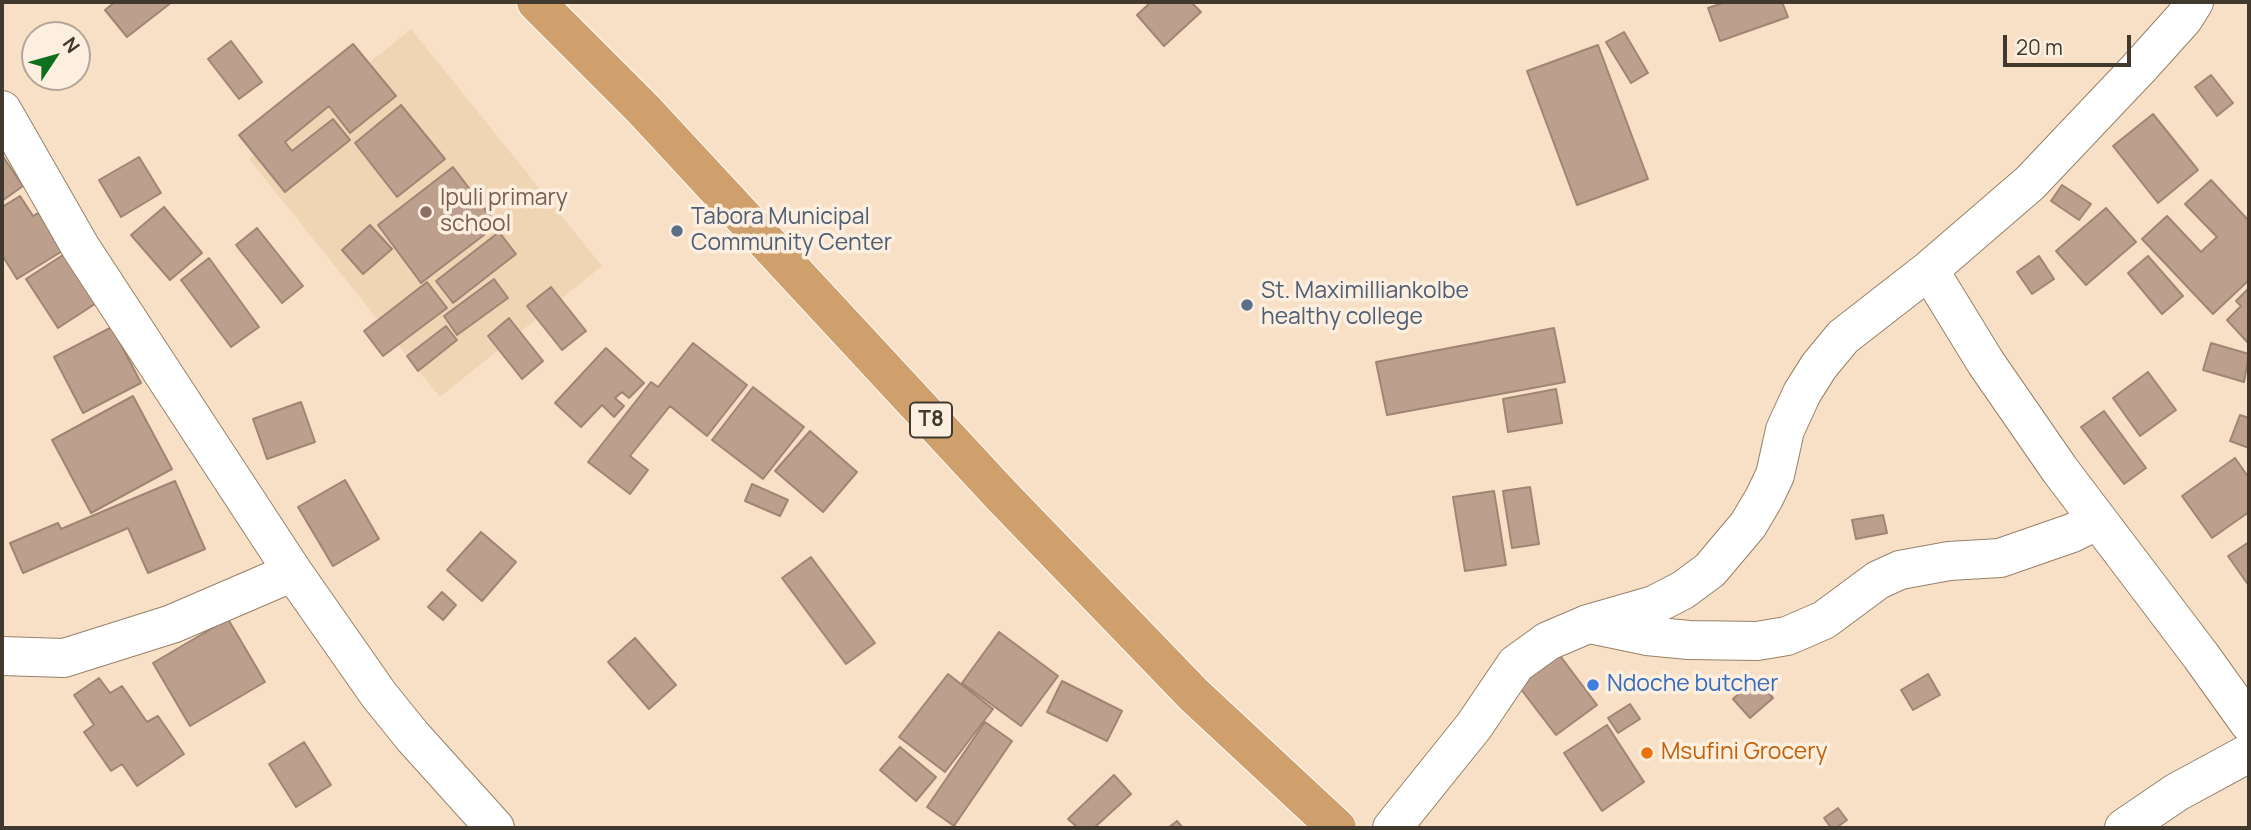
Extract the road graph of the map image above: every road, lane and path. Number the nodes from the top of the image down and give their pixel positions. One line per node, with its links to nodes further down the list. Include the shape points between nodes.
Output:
1 (537, 2): 12 (highway, T8, via 643,109 1000,495 1185,685)
2 (2194, 2): 4 (street, via 2039,174)
3 (2, 110): 6 (street, via 81,248)
4 (1929, 270): 5 (street, via 1986,363); 7 (street, via 1843,337 1819,366 1785,430 1765,498 1710,569 1654,605)
5 (2098, 520): 7 (street, via 2000,558 1900,570 1878,580 1824,620 1787,636 1757,641 1689,640); 9 (street)
6 (293, 572): 8 (street, via 172,624 64,658); 11 (street, via 379,695)
7 (1588, 624): 13 (street, via 1548,641 1516,664 1474,726)
8 (2, 656)
9 (2249, 723)
10 (2249, 753): 14 (street, via 2177,792)
11 (495, 828)
12 (1337, 828)
13 (1392, 828)
14 (2124, 828)

